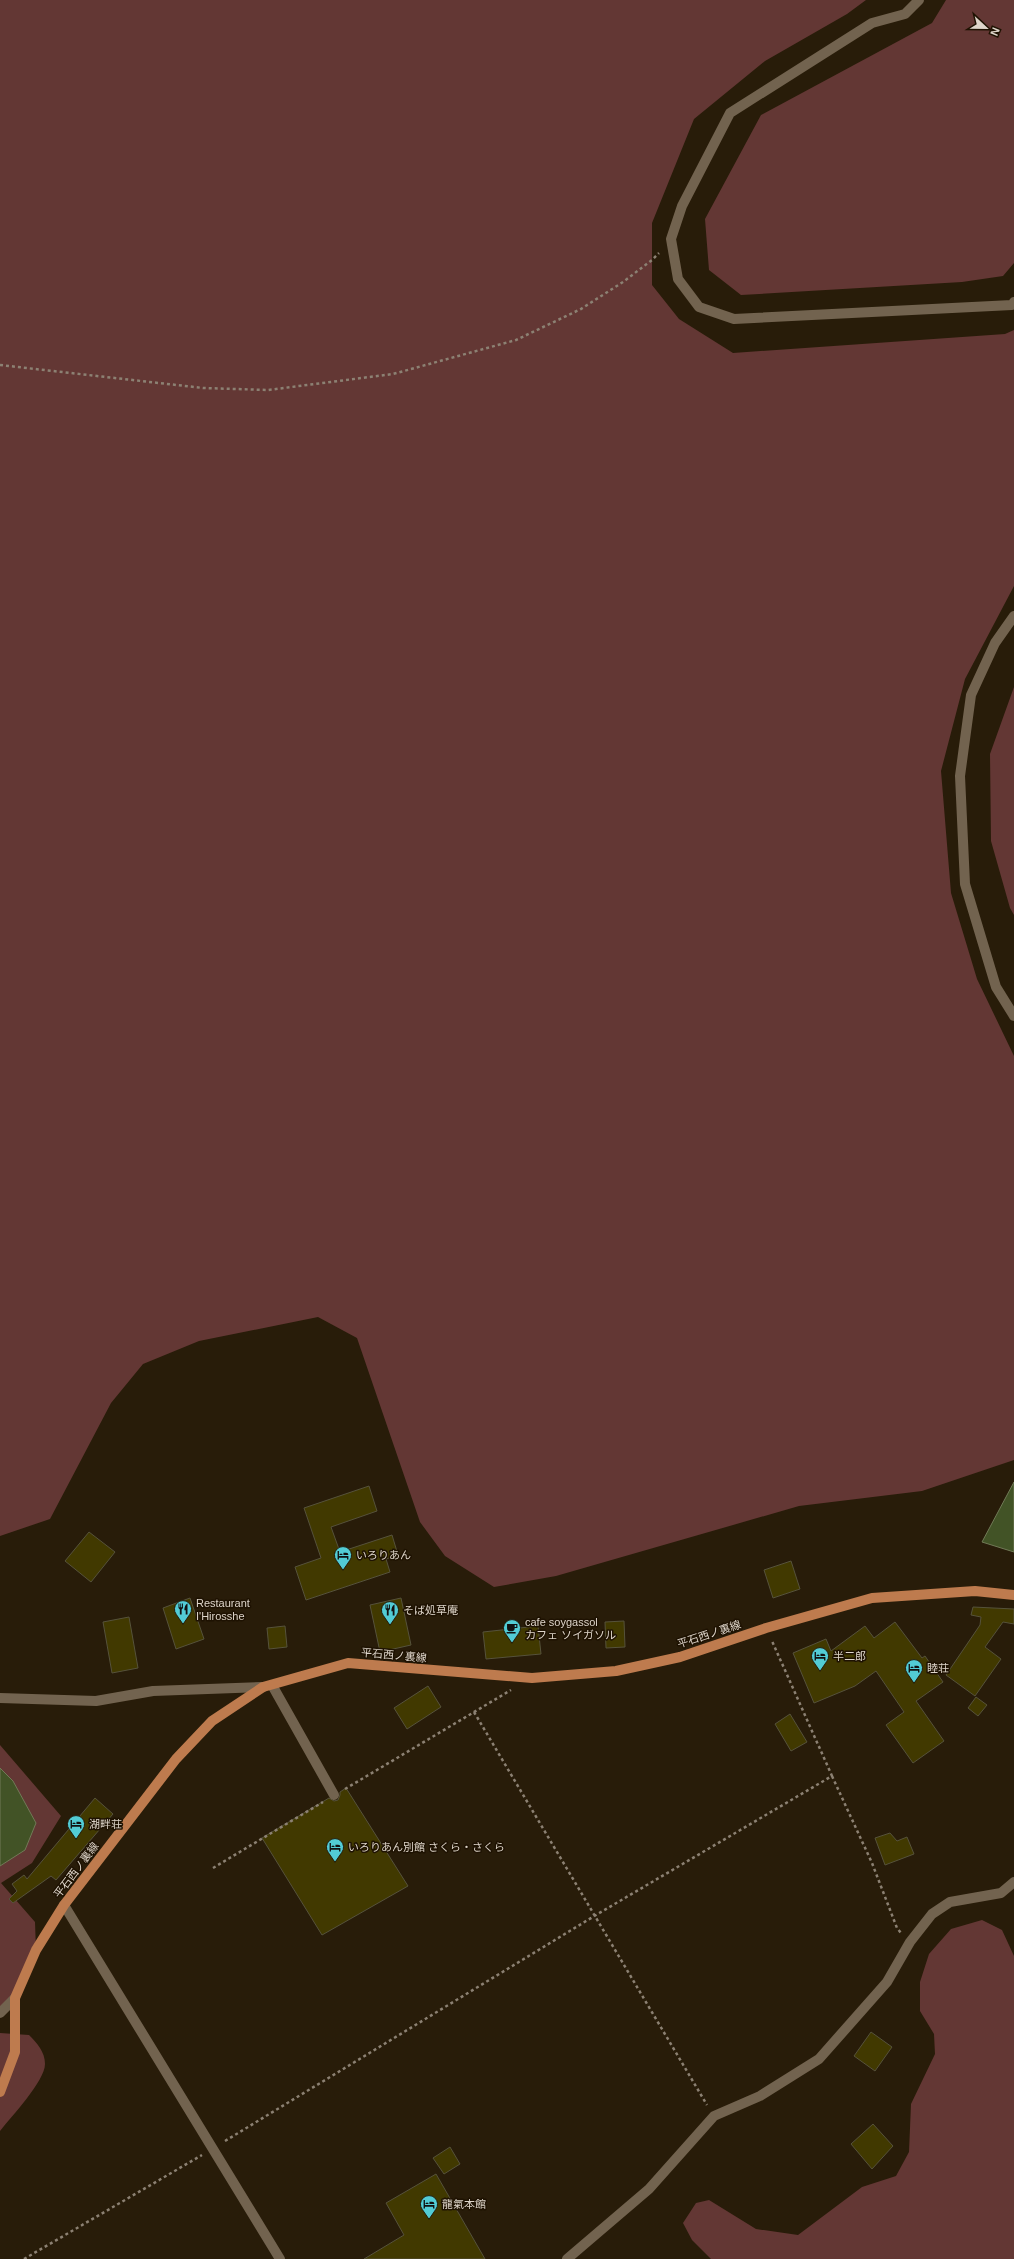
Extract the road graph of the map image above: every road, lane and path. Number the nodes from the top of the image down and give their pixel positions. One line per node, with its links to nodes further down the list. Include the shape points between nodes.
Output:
1 (919, 0): 2 (street, via 905,14 872,23 730,113 682,206)
2 (671, 239): 3 (street, via 678,279 699,307 734,319 1012,305); 4 (path, via 652,260 581,309 516,340 393,374 268,390 202,388)
3 (1014, 302)
4 (0, 365)
5 (1014, 616): 6 (street, via 995,643 971,695 960,776 965,884 996,987)
6 (1014, 1016)
7 (1014, 1595): 8 (main road, 平石西ノ裏線, via 975,1591 872,1598)
8 (766, 1628): 9 (main road, 平石西ノ裏線, via 680,1657 616,1671); 13 (path)
9 (532, 1678): 10 (main road, 平石西ノ裏線, via 348,1663); 12 (path)
10 (267, 1686): 11 (street, via 153,1691 96,1701); 14 (street); 17 (main road, 平石西ノ裏線, via 212,1721 176,1758)
11 (0, 1698)
12 (474, 1712): 14 (path); 18 (path)
13 (832, 1776): 18 (path); 19 (path, via 872,1863 897,1928)
14 (334, 1795): 15 (path)
15 (213, 1868)
16 (1014, 1882): 19 (street, via 1001,1893 950,1902 932,1914)
17 (64, 1905): 20 (main road, 平石西ノ裏線, via 36,1950); 24 (street)
18 (596, 1915): 23 (path); 24 (path)
19 (910, 1942): 23 (street, via 887,1982 819,2059 760,2096)
20 (15, 1998): 21 (street); 22 (main road, 平石西ノ裏線, via 15,2052)
21 (0, 2013)
22 (0, 2092)
23 (714, 2116): 27 (street, via 648,2189)
24 (213, 2149): 25 (path); 26 (street)
25 (24, 2259)
26 (280, 2259)
27 (567, 2259)

